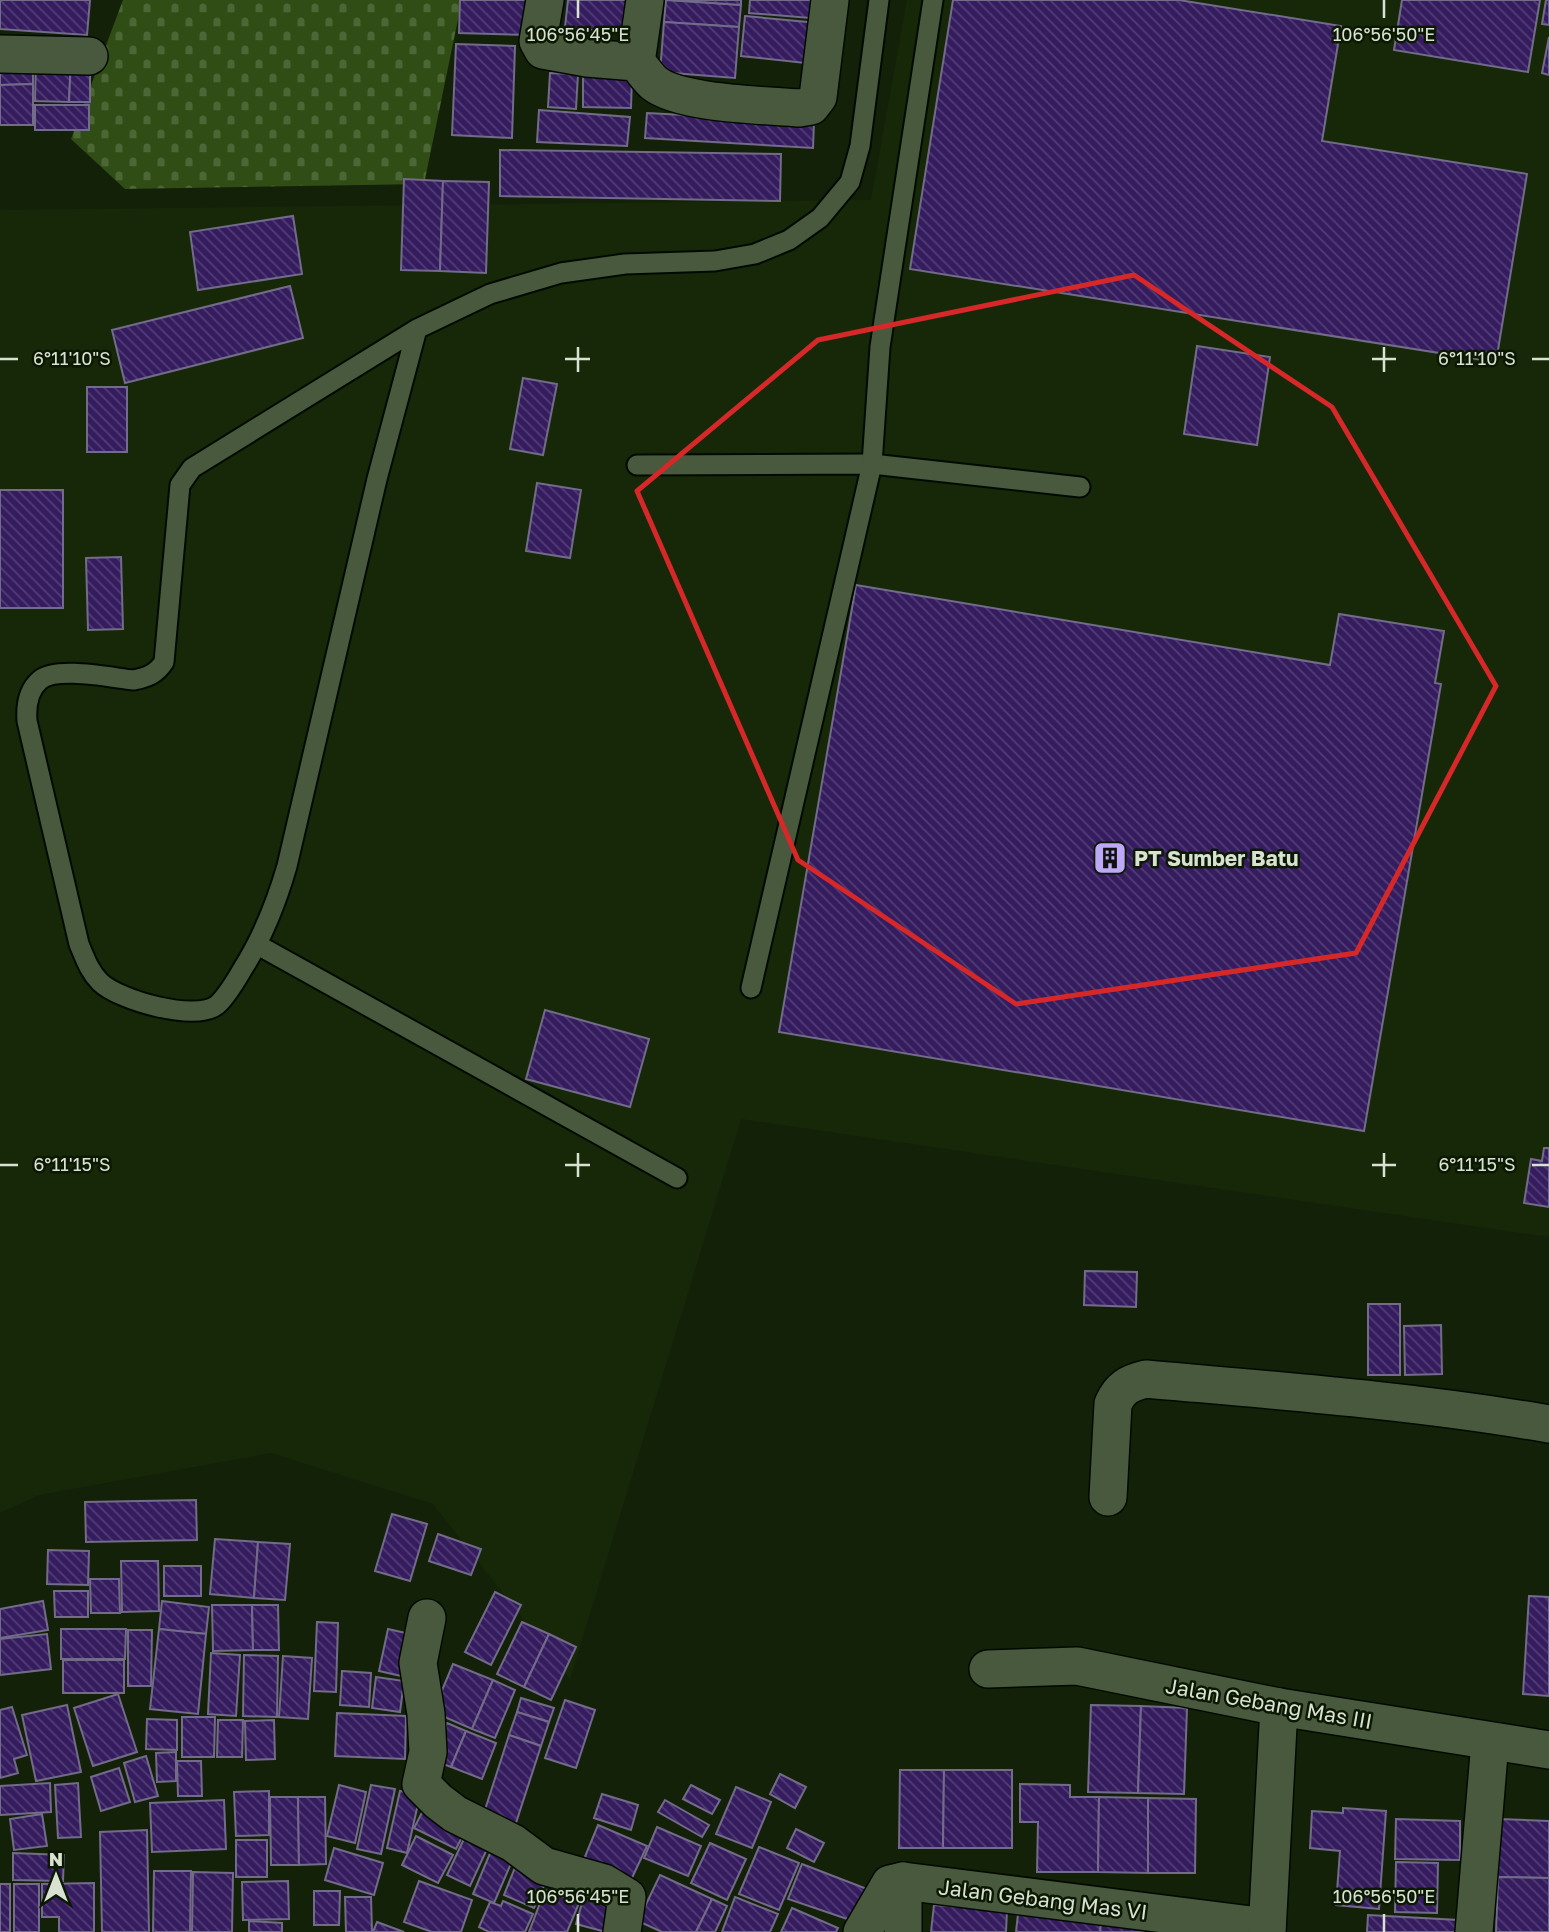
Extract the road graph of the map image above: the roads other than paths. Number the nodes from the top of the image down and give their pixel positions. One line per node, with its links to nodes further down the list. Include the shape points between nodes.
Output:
1 (545, 0): 8 (street, via 538,41 543,50)
2 (645, 0): 8 (street)
3 (830, 0): 8 (street, via 818,97 811,106 698,98 667,91)
4 (879, 0): 9 (lane, via 860,146 850,182 820,218 789,240 755,254 561,273 490,294)
5 (933, 0): 10 (lane, via 880,346)
6 (0, 54): 7 (street)
7 (89, 56)
8 (636, 62)
9 (417, 329): 13 (lane, via 377,479 287,866); 13 (lane, via 192,468 180,485 163,662 157,672 134,680 54,674 40,680 26,706 79,944 100,982 144,1005 211,1008 235,982)
10 (872, 464): 11 (lane); 12 (lane); 14 (lane)
11 (637, 466)
12 (1080, 487)
13 (258, 945): 15 (lane)
14 (751, 988)
15 (677, 1178)
16 (1549, 1424): 17 (street, via 1402,1403 1146,1379 1118,1392 1113,1404)
17 (1108, 1497)
18 (427, 1618): 25 (street, via 418,1663 428,1752 421,1784 455,1814 513,1843 544,1866 604,1883 627,1897)
19 (989, 1669): 20 (street, Jalan Gebang Mas III, via 1077,1666)
20 (1279, 1707): 21 (street, Jalan Gebang Mas III); 24 (street)
21 (1490, 1742): 22 (street, Jalan Gebang Mas III); 28 (street)
22 (1549, 1750)
23 (903, 1881): 24 (street, Jalan Gebang Mas VI); 26 (street, via 890,1884); 27 (street)
24 (1267, 1929)
25 (622, 1932)
26 (862, 1932)
27 (903, 1932)
28 (1474, 1932)

